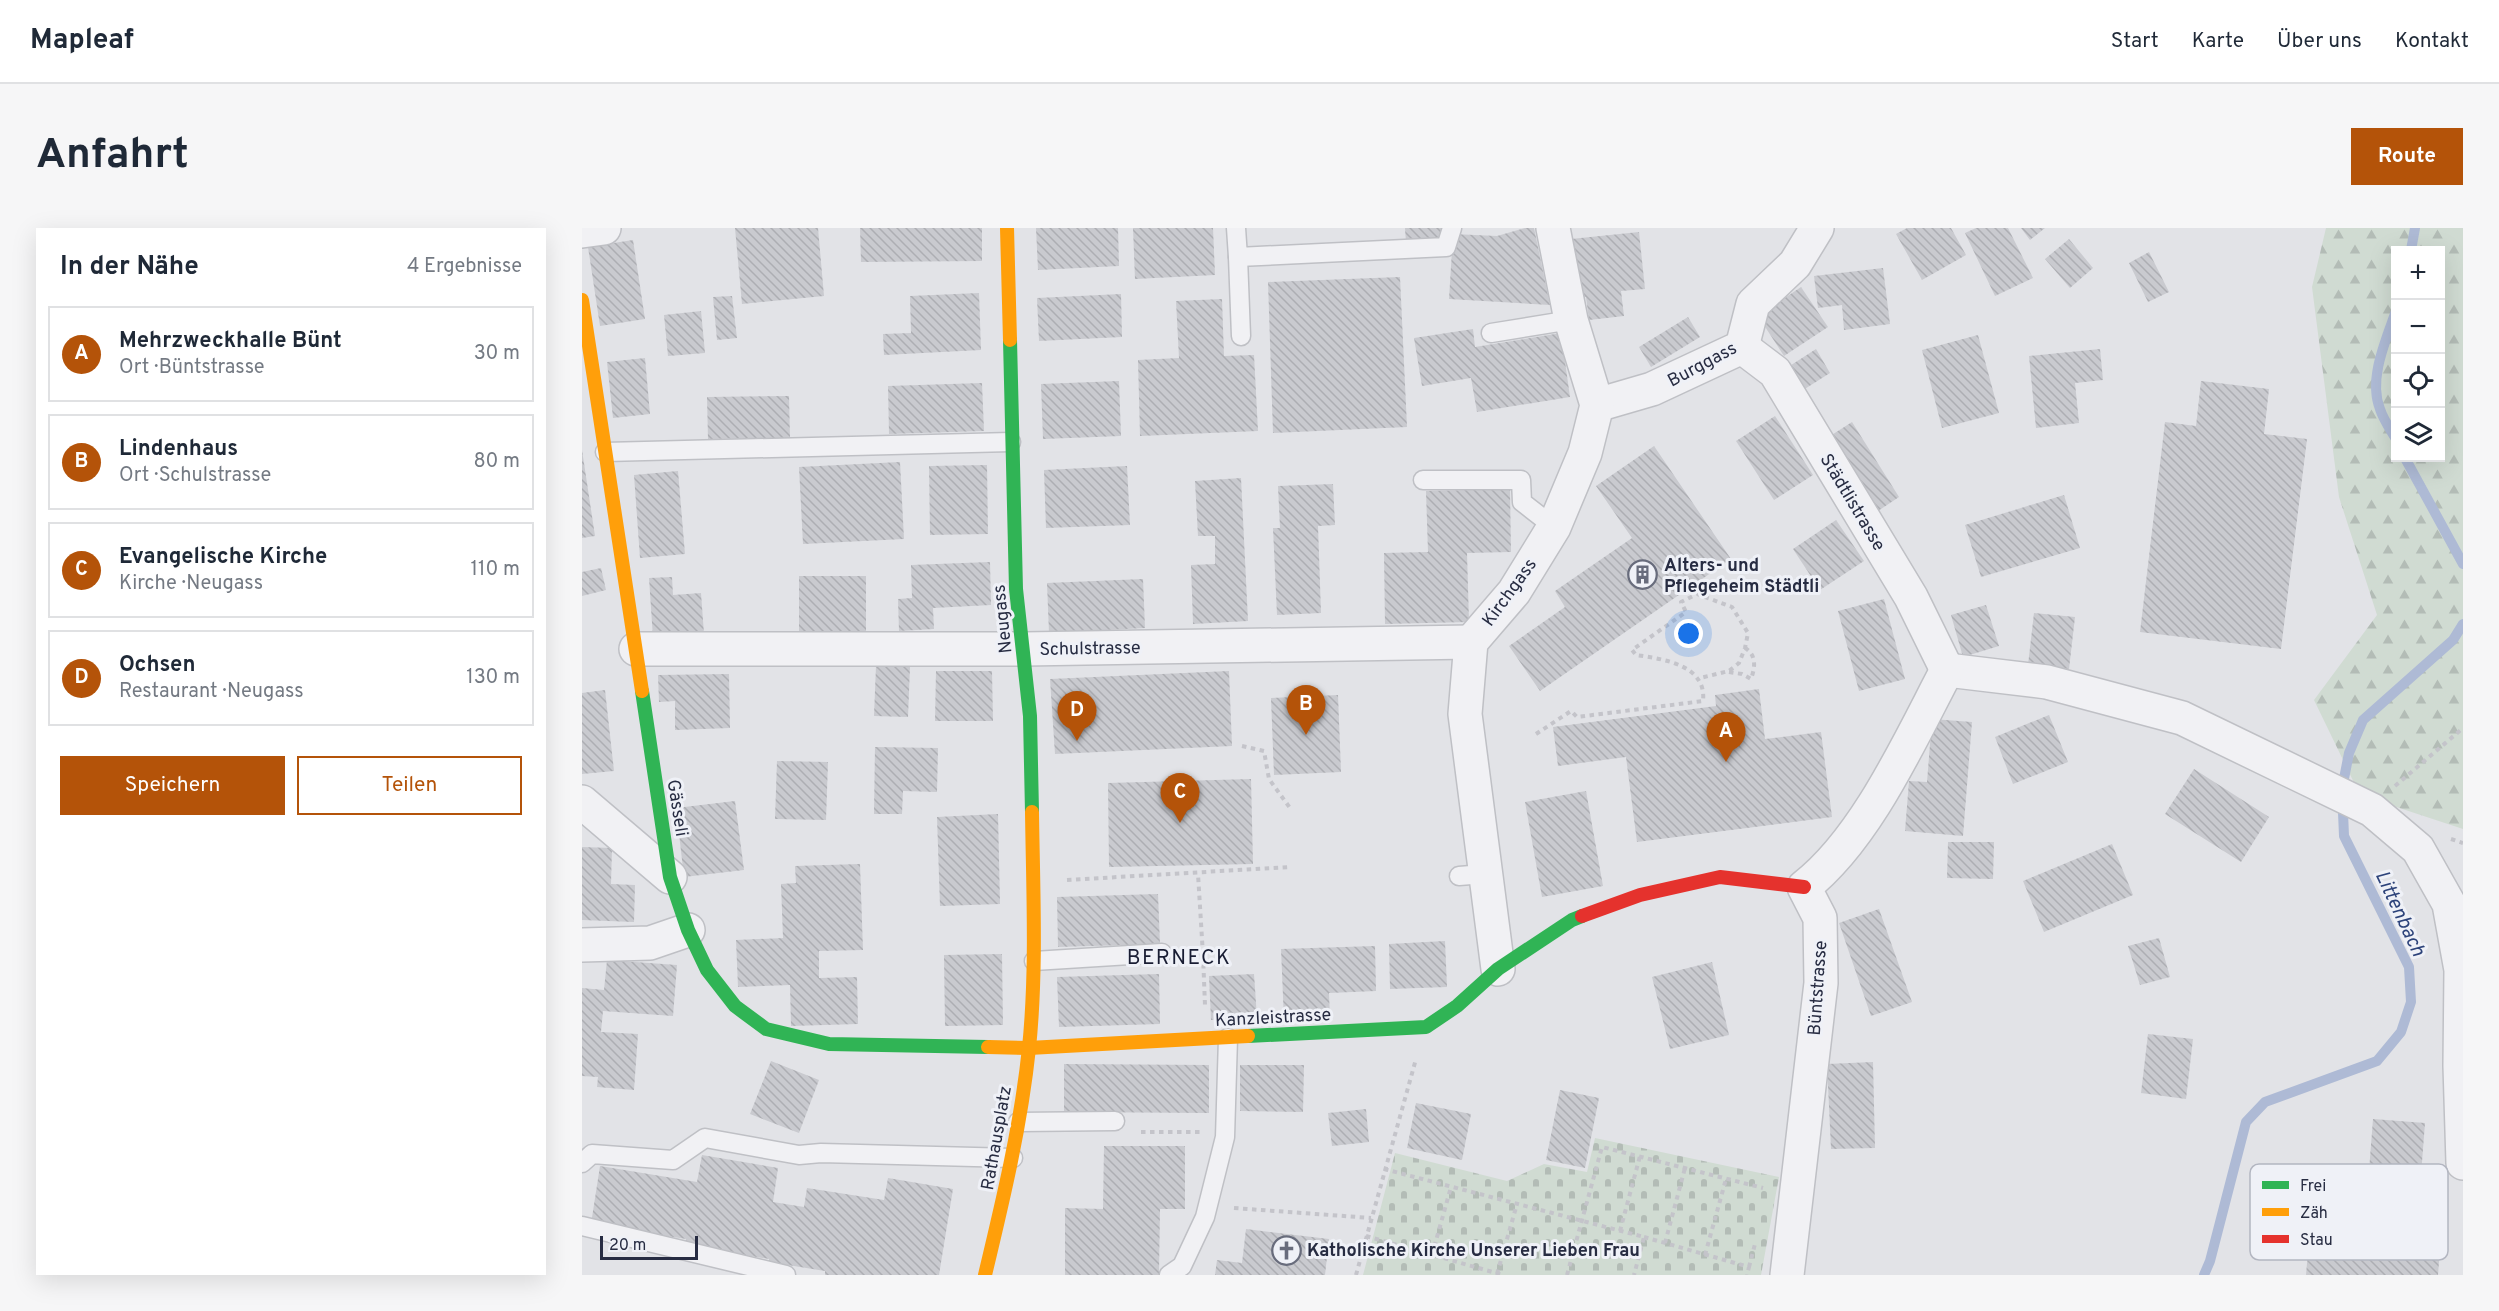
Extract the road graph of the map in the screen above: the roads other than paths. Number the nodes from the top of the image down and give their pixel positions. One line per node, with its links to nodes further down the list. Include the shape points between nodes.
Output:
1 (604, 228): 7 (street)
2 (1007, 228): 15 (street, Neugass)
3 (1236, 228): 8 (lane)
4 (1452, 228): 8 (lane, via 1446,247)
5 (1553, 228): 10 (street)
6 (1816, 228): 13 (street, Burggass, via 1795,264 1753,304)
7 (582, 231)
8 (1238, 257): 12 (lane)
9 (582, 300): 16 (street, Gässeli)
10 (1570, 320): 11 (lane); 14 (street)
11 (1491, 333)
12 (1241, 336)
13 (1742, 347): 14 (street, Burggass, via 1652,389); 22 (street, Städtlistrasse, via 1775,372 1911,597)
14 (1597, 405): 18 (street, Kirchgass, via 1585,453)
15 (1011, 442): 16 (lane); 21 (street, Neugass, via 1016,589)
16 (605, 452): 20 (street, Gässeli)
17 (1423, 480): 18 (lane, via 1521,480 1522,502)
18 (1554, 527): 19 (street, Kirchgass, via 1514,592)
19 (1471, 642): 21 (street, Schulstrasse); 30 (street, Kirchgass, via 1466,714 1472,875)
20 (636, 649): 21 (street, Schulstrasse); 24 (street, Gässeli)
21 (1024, 650): 29 (street, Neugass, via 1030,716)
22 (1947, 670): 25 (street, via 1886,788 1826,870); 38 (street, via 2048,682 2182,718 2372,810 2418,849 2449,904 2462,970)
23 (582, 802): 24 (street)
24 (670, 877): 26 (street, Gässeli)
25 (1804, 887): 30 (street, via 1720,877 1640,895 1572,920); 43 (street, Büntstrasse, via 1820,918 1821,983)
26 (688, 930): 27 (street, via 650,943); 33 (street, Gässeli, via 707,970 735,1006 766,1029 829,1044)
27 (582, 945)
28 (1162, 953): 29 (lane)
29 (1034, 961): 31 (street, Neugass)
30 (1498, 969): 32 (street, Kanzleistrasse, via 1457,1006 1426,1027)
31 (1032, 1006): 33 (street, Rathausplatz)
32 (1228, 1038): 33 (street, Kanzleistrasse); 42 (lane, via 1226,1132 1208,1206 1182,1266)
33 (1029, 1048): 35 (street, Rathausplatz)
34 (1115, 1120): 35 (lane)
35 (1018, 1122): 36 (street, Rathausplatz)
36 (1013, 1158): 37 (lane, via 799,1155 705,1138 673,1160 592,1154); 41 (street, Rathausplatz)
37 (582, 1163)
38 (2463, 1163)
39 (582, 1226): 40 (lane)
40 (786, 1275)
41 (986, 1275)
42 (1169, 1275)
43 (1787, 1275)

